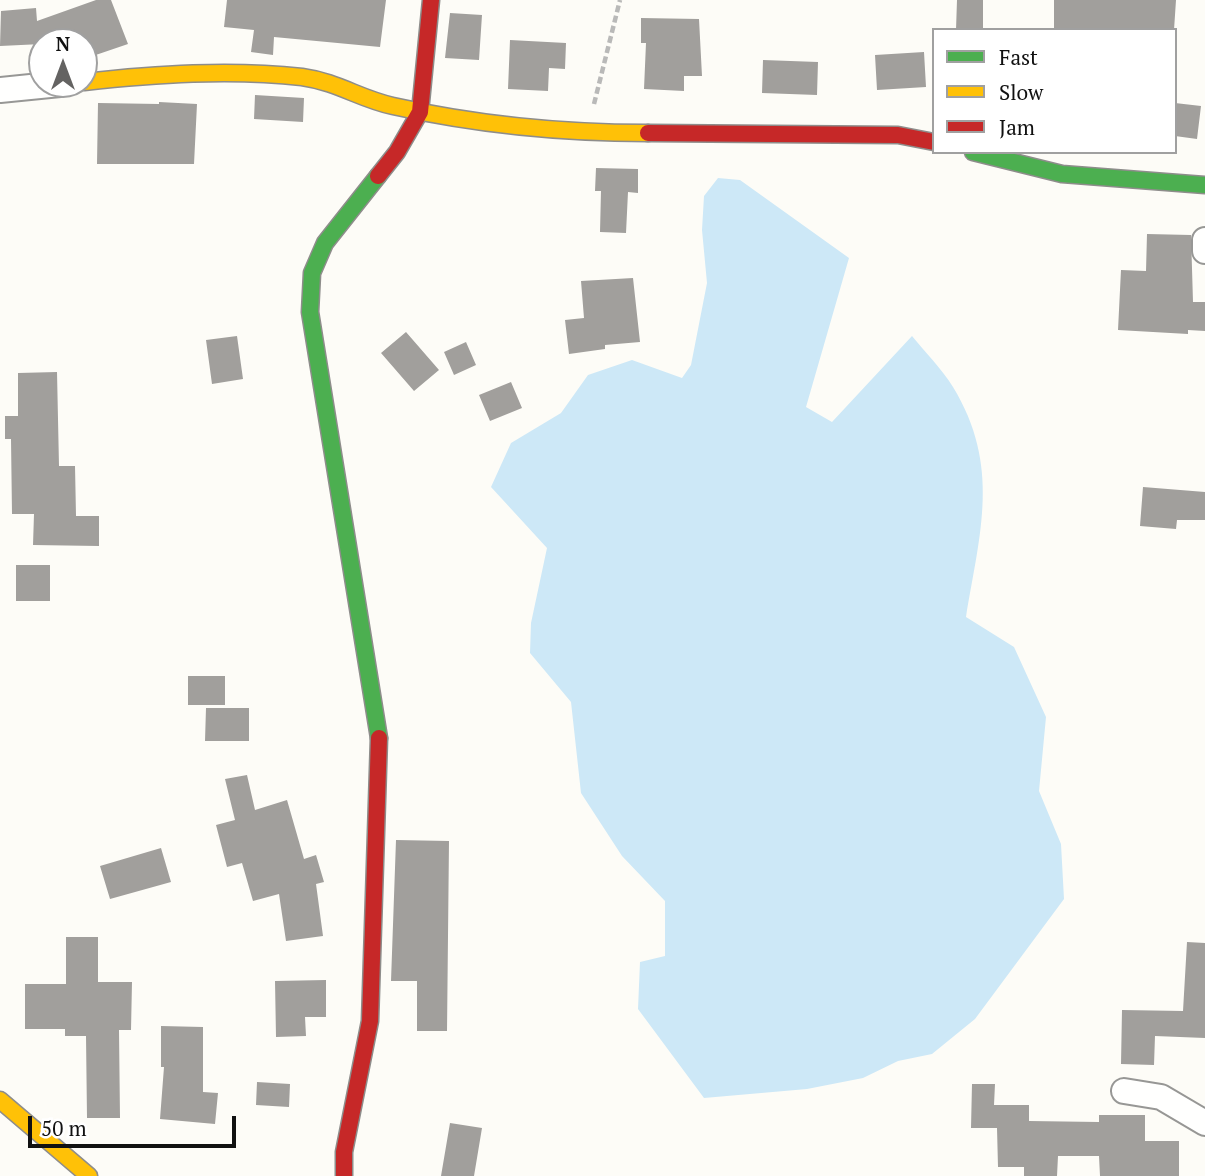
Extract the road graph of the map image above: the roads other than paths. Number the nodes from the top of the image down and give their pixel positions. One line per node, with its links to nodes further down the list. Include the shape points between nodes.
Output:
1 (431, 0): 5 (street)
2 (98, 80): 5 (street, via 174,72 320,79 379,103)
3 (28, 87): 4 (street)
4 (0, 90)
5 (421, 112): 6 (street, via 517,128 587,133 898,135); 15 (street, via 397,152 325,243 312,273 310,312 379,739 370,1021 344,1152)
6 (932, 142)
7 (981, 154): 8 (street, via 1062,174)
8 (1205, 185)
9 (1205, 240): 10 (street)
10 (1205, 251)
11 (1124, 1091): 13 (street, via 1161,1097)
12 (0, 1100): 14 (street)
13 (1205, 1123)
14 (89, 1176)
15 (344, 1176)

